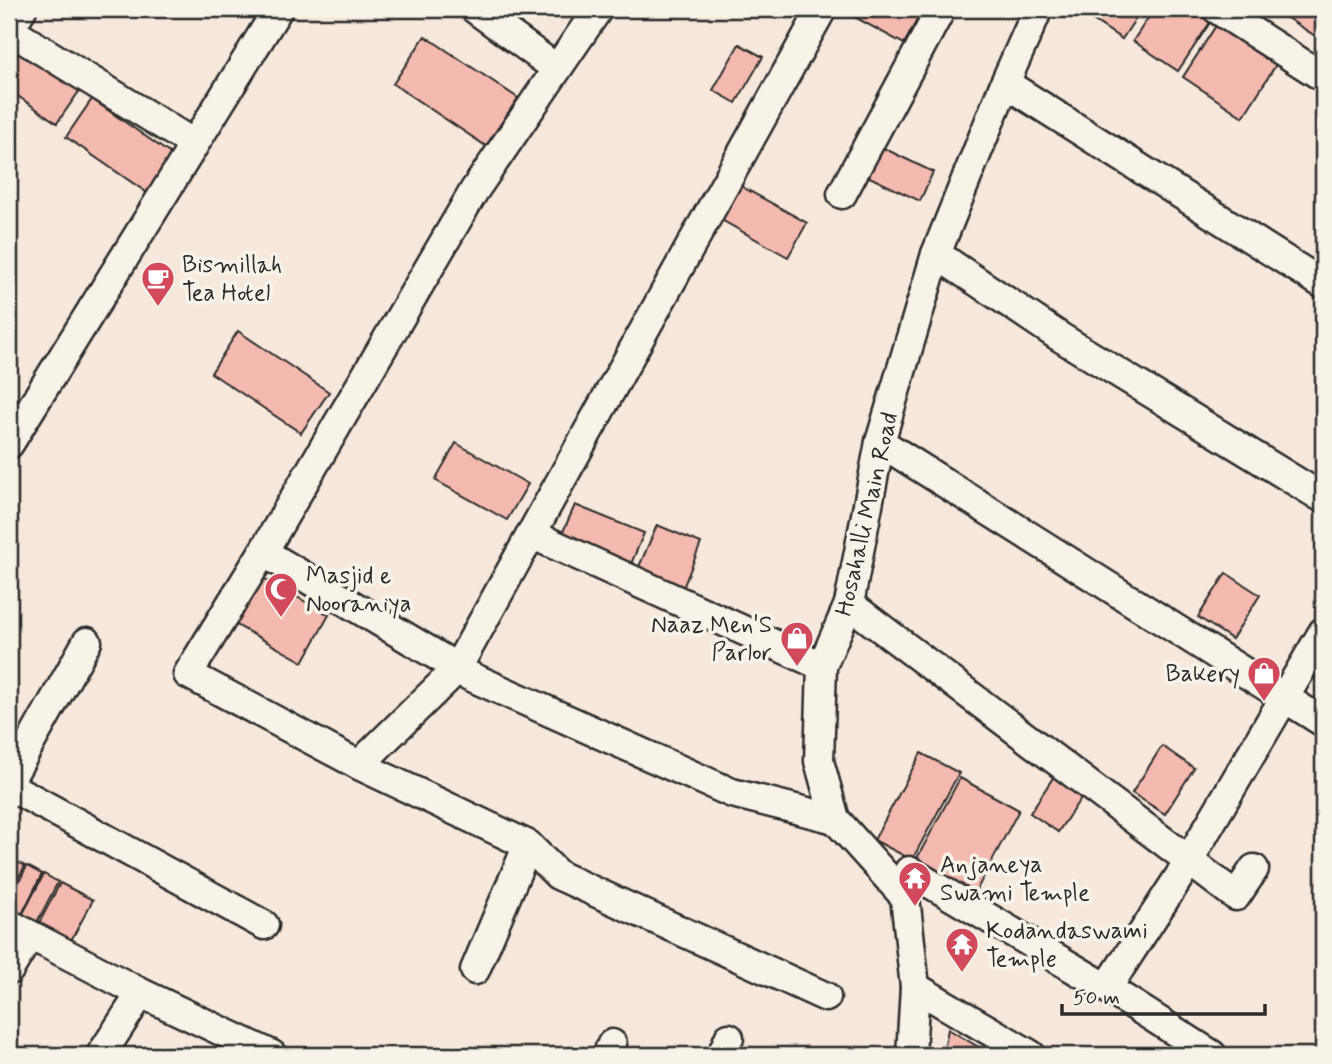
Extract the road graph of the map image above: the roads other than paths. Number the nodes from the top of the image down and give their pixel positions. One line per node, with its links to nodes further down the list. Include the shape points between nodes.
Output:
1 (22, 9): 9 (street)
2 (278, 9): 13 (street)
3 (475, 9): 10 (street)
4 (598, 9): 10 (street)
5 (822, 9): 20 (street)
6 (941, 9): 14 (street)
7 (1038, 9): 12 (street, Hosahalli Main Road)
8 (1217, 9): 11 (street)
9 (9, 30): 13 (street)
10 (557, 69): 21 (street, via 474,191)
11 (1323, 77)
12 (1005, 83): 15 (street, Hosahalli Main Road); 16 (street)
13 (194, 144): 18 (street)
14 (842, 194)
15 (936, 254): 17 (street, Hosahalli Main Road); 19 (street, via 1060,337)
16 (1323, 284)
17 (880, 442): 22 (street, Hosahalli Main Road); 27 (street)
18 (9, 444)
19 (1323, 498)
20 (531, 534): 25 (street); 26 (street)
21 (263, 552): 26 (street); 29 (street, via 188,674)
22 (849, 604): 25 (street, Hosahalli Main Road); 34 (street)
23 (1323, 632): 27 (street)
24 (87, 642): 30 (street)
25 (822, 666): 32 (street, Hosahalli Main Road, via 819,761)
26 (456, 670): 29 (street); 32 (street, via 732,793)
27 (1285, 698): 28 (street); 34 (street)
28 (1323, 722)
29 (359, 765): 33 (street)
30 (9, 780)
31 (9, 786): 37 (street)
32 (835, 819): 36 (street, Hosahalli Main Road)
33 (528, 845): 40 (street); 44 (street, via 558,874)
34 (1189, 860): 35 (street, via 1236,896); 42 (street)
35 (1254, 869)
36 (905, 897): 41 (street); 42 (street, via 909,871)
37 (264, 925)
38 (19, 930): 39 (street); 43 (street)
39 (9, 970)
40 (475, 970)
41 (915, 987): 47 (street); 48 (street)
42 (1107, 988): 49 (street)
43 (141, 993): 45 (street); 46 (street)
44 (826, 997)
45 (101, 1055)
46 (272, 1055)
47 (911, 1055)
48 (1031, 1055)
49 (1212, 1055)

